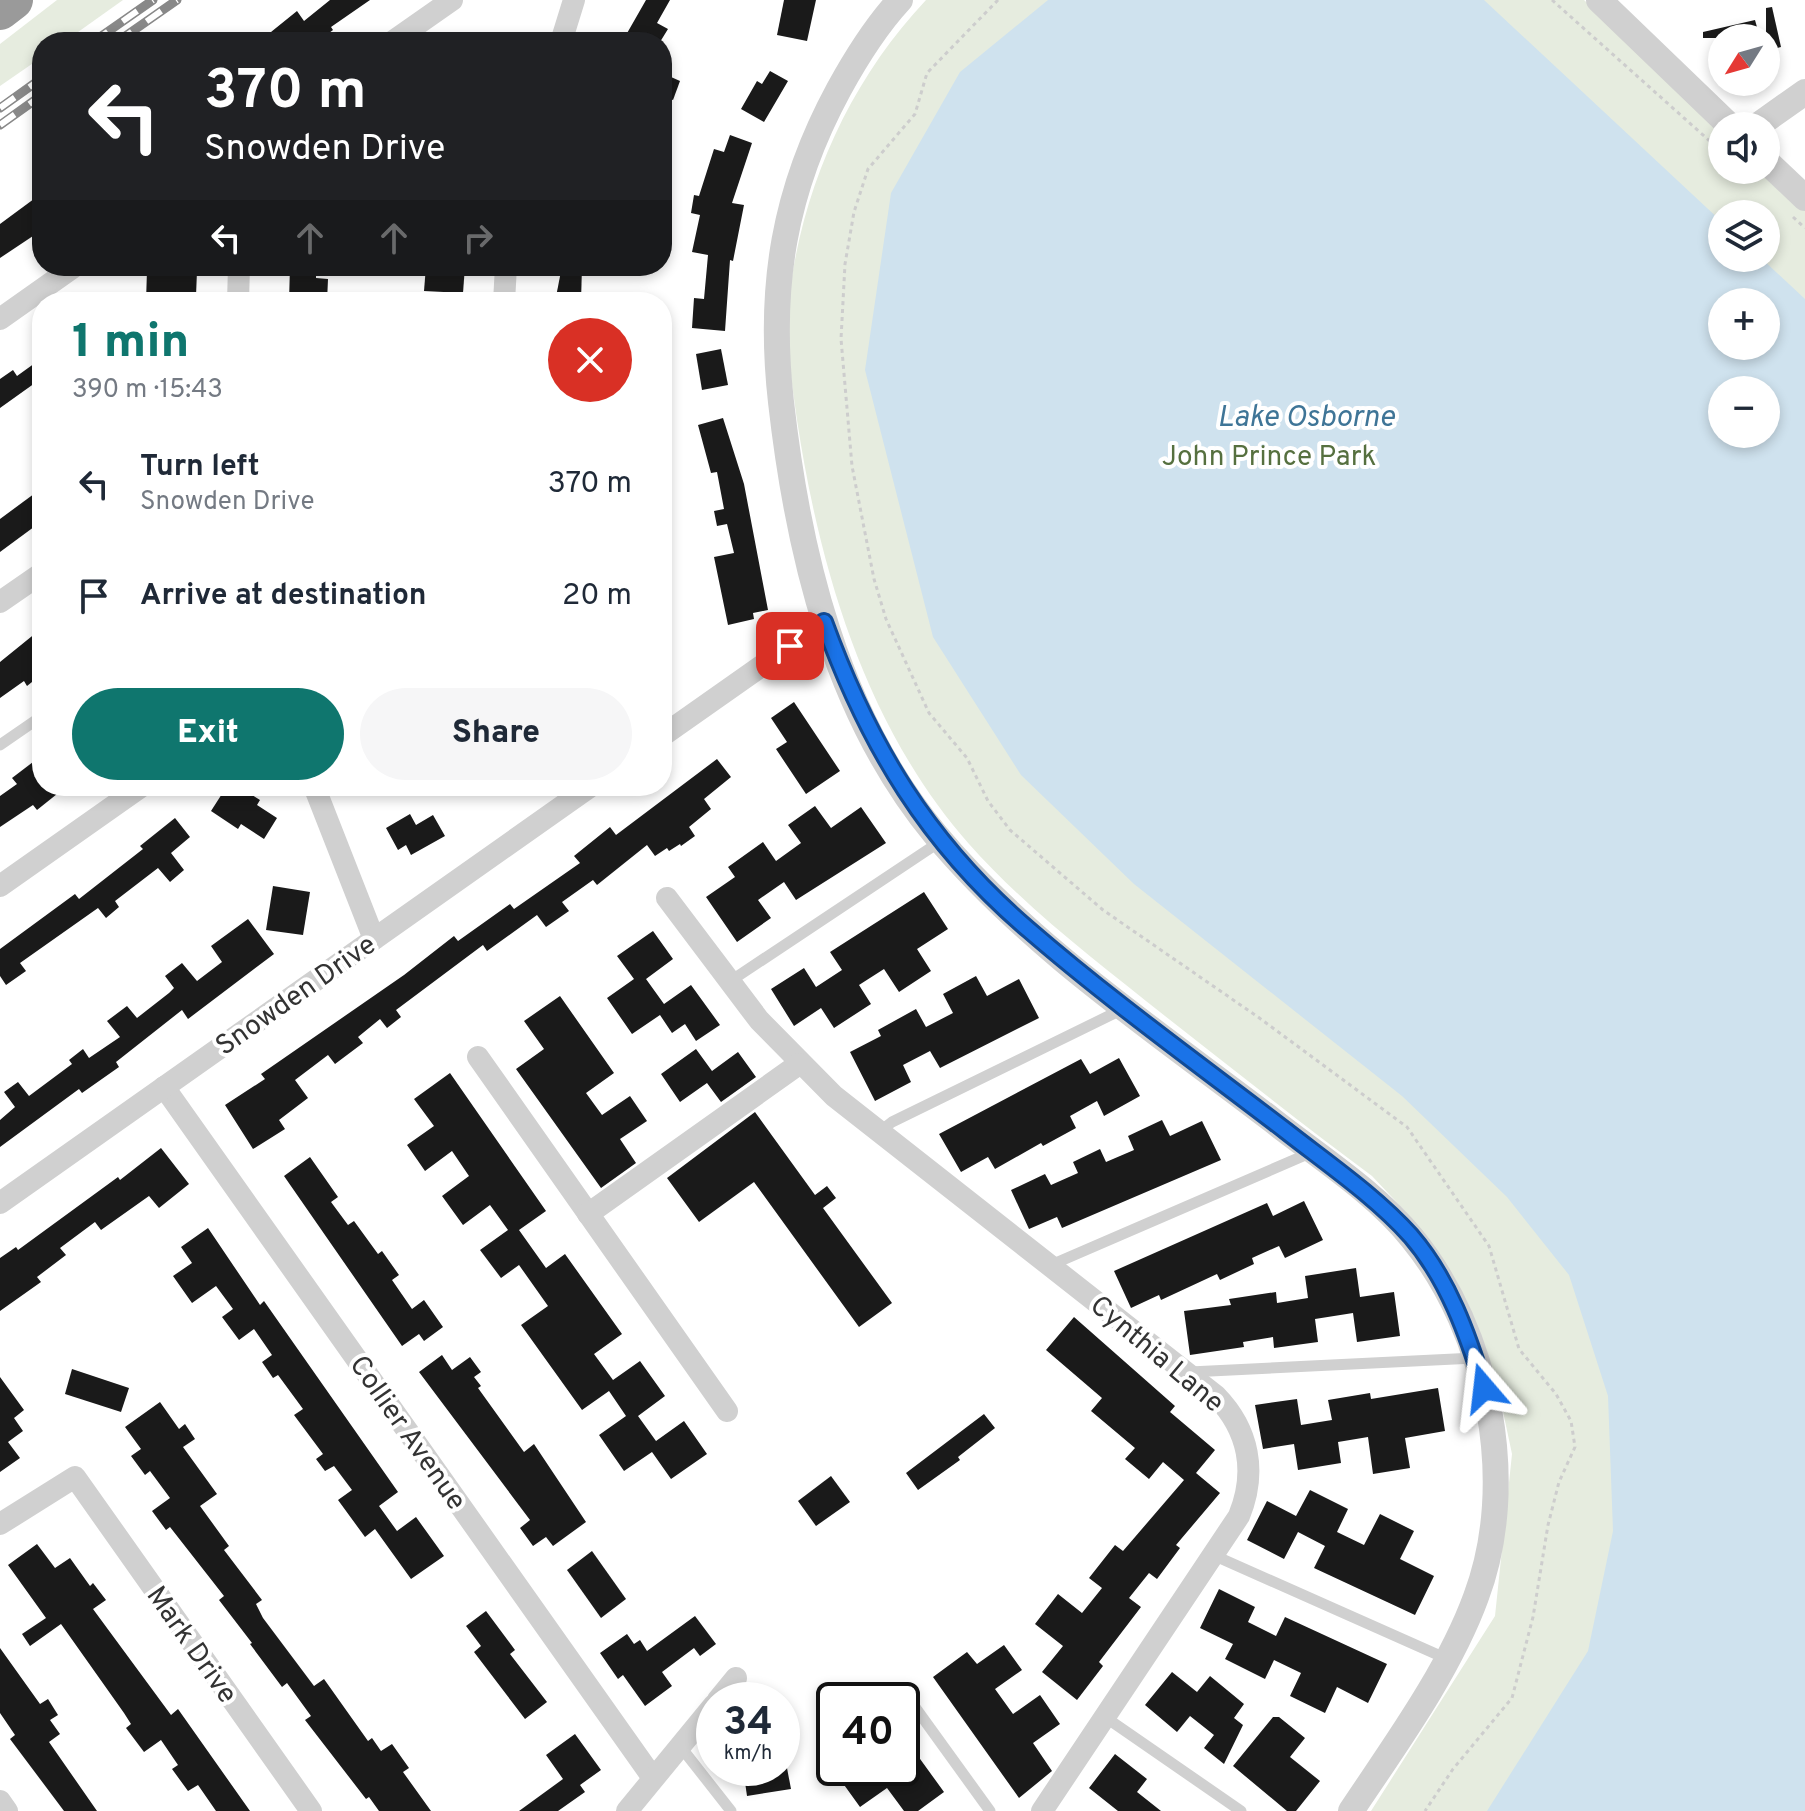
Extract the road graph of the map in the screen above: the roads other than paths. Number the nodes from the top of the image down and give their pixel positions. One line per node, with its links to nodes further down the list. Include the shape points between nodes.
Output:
1 (13, 0): 6 (highway)
2 (452, 0): 7 (street)
3 (574, 0): 8 (street)
4 (1599, 0): 10 (street)
5 (895, 2): 20 (street, via 853,65 804,160 789,213 774,311 784,425)
6 (0, 10)
7 (406, 32)
8 (564, 32)
9 (1805, 92): 11 (street)
10 (1715, 112)
11 (1777, 112)
12 (1780, 174): 13 (street)
13 (1805, 198)
14 (61, 276): 15 (street)
15 (38, 292)
16 (32, 296): 17 (street)
17 (0, 319)
18 (32, 580): 19 (street)
19 (0, 602)
20 (824, 622): 22 (street); 27 (street, via 874,741 903,792)
21 (32, 723): 23 (lane)
22 (672, 729)
23 (0, 745)
24 (128, 796): 28 (street)
25 (318, 796): 30 (street)
26 (577, 796): 30 (street, Snowden Drive)
27 (941, 841): 31 (lane); 32 (street, via 1027,929)
28 (0, 886)
29 (667, 898): 31 (street, Cynthia Lane)
30 (374, 939): 35 (street, Snowden Drive)
31 (728, 982): 34 (street, Cynthia Lane)
32 (1125, 1007): 36 (lane); 37 (street)
33 (478, 1057): 39 (street)
34 (799, 1064): 36 (street, Cynthia Lane); 39 (street)
35 (164, 1087): 38 (street, Snowden Drive); 53 (street, Collier Avenue)
36 (879, 1132): 40 (street, Cynthia Lane)
37 (1312, 1152): 40 (lane); 41 (street, via 1412,1238 1448,1293)
38 (0, 1203)
39 (588, 1214): 43 (street)
40 (1050, 1266): 42 (street, Cynthia Lane)
41 (1475, 1358): 42 (lane); 46 (street, via 1494,1434 1493,1514 1477,1596)
42 (1186, 1372): 45 (street, Cynthia Lane, via 1225,1405 1247,1452 1244,1503)
43 (727, 1411)
44 (0, 1524): 56 (street, Mark Drive, via 75,1477)
45 (1213, 1555): 46 (lane); 50 (street, Cynthia Lane)
46 (1445, 1658): 62 (street)
47 (736, 1678): 48 (street)
48 (733, 1682)
49 (920, 1714): 59 (lane)
50 (1105, 1717): 60 (street, Cynthia Lane); 61 (lane)
51 (696, 1726): 52 (street)
52 (680, 1746): 53 (street); 58 (lane)
53 (653, 1778): 57 (street)
54 (0, 1801): 55 (street)
55 (7, 1811)
56 (311, 1811)
57 (627, 1811)
58 (731, 1811)
59 (990, 1811)
60 (1042, 1811)
61 (1241, 1811)
62 (1351, 1811)

